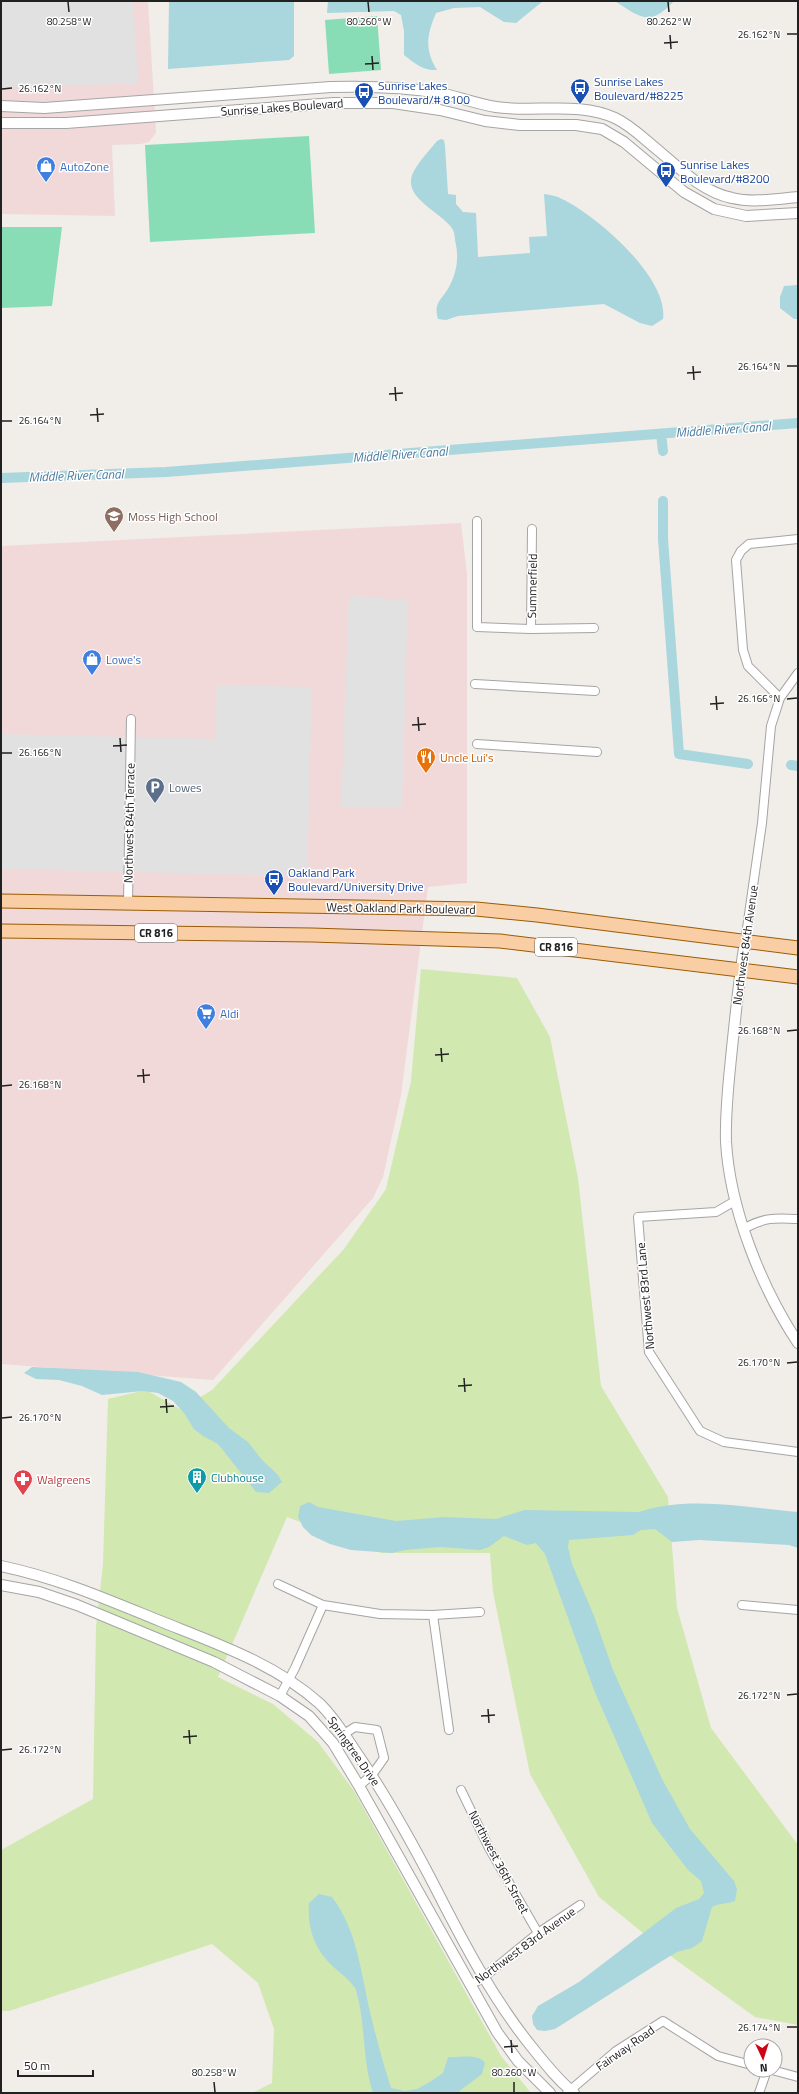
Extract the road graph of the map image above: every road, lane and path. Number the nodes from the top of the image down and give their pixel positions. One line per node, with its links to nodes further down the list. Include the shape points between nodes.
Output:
1 (1, 106): 3 (street, Sunrise Lakes Boulevard, via 44,108 331,87 403,88 495,107 585,110 601,113 616,118 690,178 715,193 743,200)
2 (1, 123): 4 (street, Sunrise Lakes Boulevard, via 66,123 275,106 393,103 440,110 485,121 520,125 576,125 602,129 624,142 684,192 714,209 746,216)
3 (798, 198)
4 (798, 213)
5 (477, 521): 9 (street, via 477,627)
6 (532, 529): 9 (street, Summerfield)
7 (798, 539): 13 (street, via 748,544 736,560 743,650 748,666)
8 (594, 628): 9 (street, Summerfield)
9 (531, 629)
10 (798, 673): 13 (street, Northwest 84th Avenue)
11 (475, 684): 12 (street)
12 (595, 690)
13 (780, 698): 20 (street, Northwest 84th Avenue, via 771,726 762,823)
14 (131, 719): 18 (street, Northwest 84th Terrace)
15 (477, 744): 16 (street)
16 (597, 752)
17 (1, 901): 18 (main road, West Oakland Park Boulevard / CR 816)
18 (128, 902): 20 (main road, West Oakland Park Boulevard / CR 816, via 476,910 537,915)
19 (1, 931): 22 (main road, CR 816, via 471,939 545,945)
20 (745, 942): 21 (main road, West Oakland Park Boulevard / CR 816); 22 (street, Northwest 84th Avenue)
21 (798, 948)
22 (740, 970): 23 (main road, CR 816); 24 (street, Northwest 84th Avenue, via 727,1127 729,1169)
23 (798, 977)
24 (735, 1201): 26 (street, Northwest 84th Avenue); 28 (street, Northwest 83rd Lane, via 716,1212 638,1217 649,1352 700,1431 724,1442)
25 (798, 1219): 26 (street, via 770,1218)
26 (744, 1228): 27 (street, Northwest 84th Avenue, via 766,1288)
27 (798, 1343)
28 (798, 1452)
29 (1, 1566): 37 (street, Springtree Drive, via 80,1587 230,1649 260,1663)
30 (278, 1584): 32 (street)
31 (1, 1585): 38 (street, Springtree Drive, via 39,1592 77,1605 214,1662)
32 (323, 1605): 36 (street, via 380,1614); 37 (street)
33 (742, 1605): 34 (street)
34 (798, 1610)
35 (480, 1612): 36 (street)
36 (433, 1615): 39 (street)
37 (288, 1682): 38 (street); 40 (street, Springtree Drive, via 321,1704)
38 (280, 1696): 42 (street, Springtree Drive, via 309,1716 333,1743)
39 (449, 1730)
40 (344, 1734): 41 (street, Springtree Drive); 41 (street, via 355,1727 377,1730 384,1758)
41 (372, 1775): 42 (street); 46 (street, Springtree Drive, via 408,1835)
42 (359, 1786): 47 (street, Springtree Drive)
43 (461, 1790): 45 (street, Northwest 36th Street, via 489,1848)
44 (580, 1905): 45 (street, Northwest 83rd Avenue)
45 (538, 1933): 46 (street, Northwest 83rd Avenue)
46 (483, 1978): 47 (street, Northwest 83rd Avenue); 52 (street, Springtree Drive, via 522,2035)
47 (470, 1985): 53 (street, Springtree Drive, via 501,2038 518,2061)
48 (743, 2063): 52 (street, Fairway Road, via 718,2056 663,2021 616,2051)
49 (783, 2073): 50 (street)
50 (798, 2076)
51 (764, 2078): 54 (street)
52 (570, 2092)
53 (550, 2093)
54 (759, 2093)

